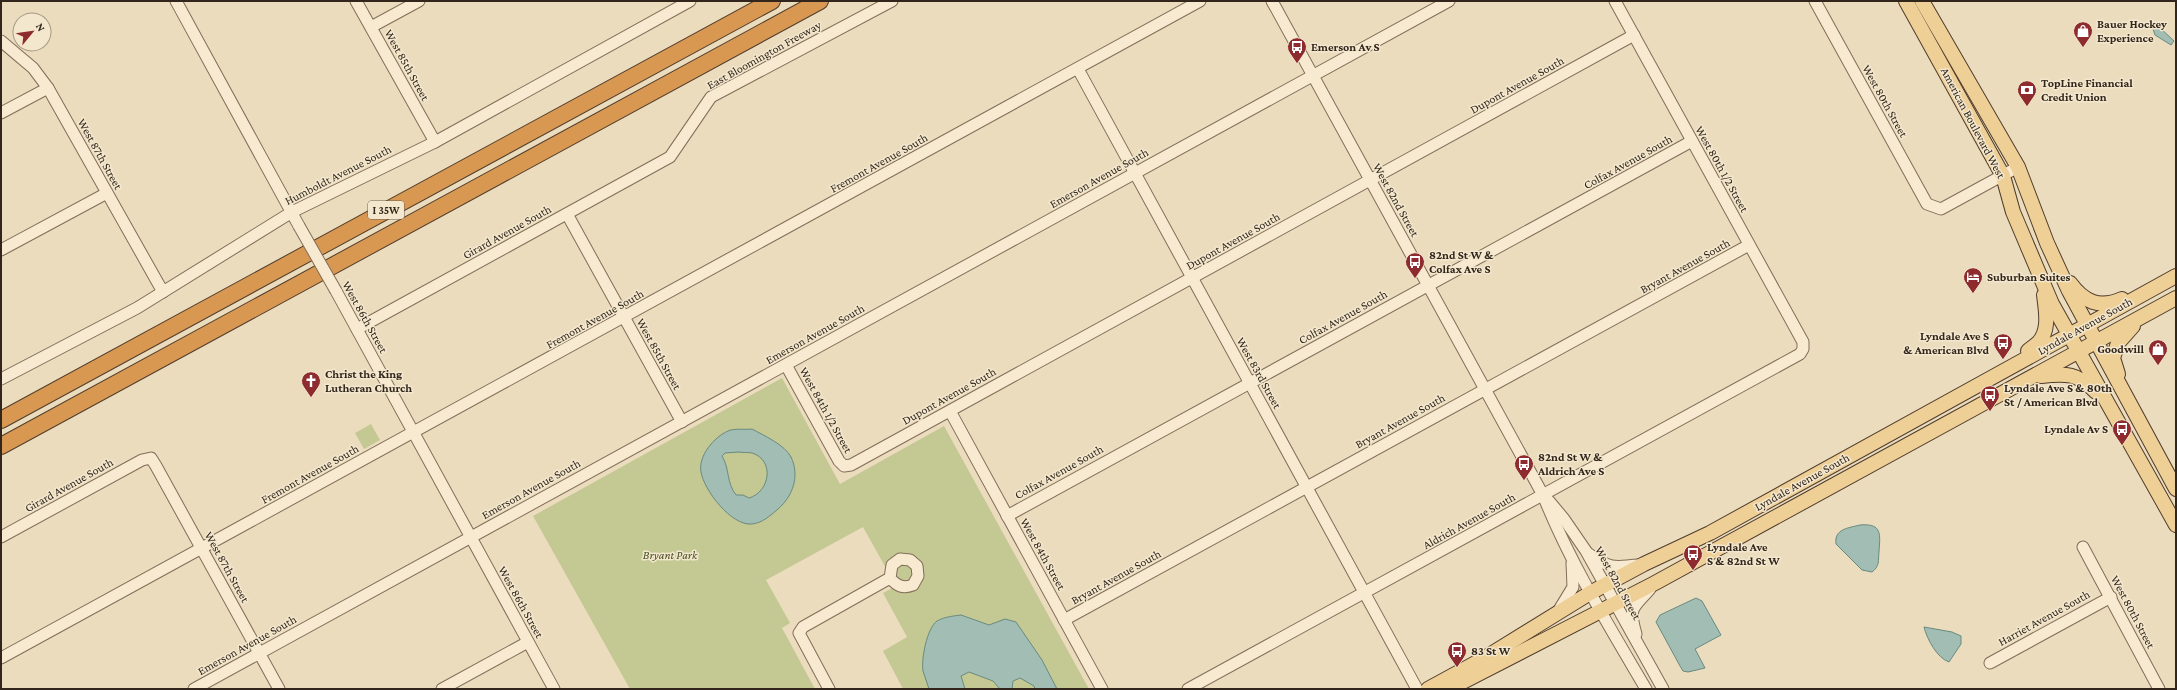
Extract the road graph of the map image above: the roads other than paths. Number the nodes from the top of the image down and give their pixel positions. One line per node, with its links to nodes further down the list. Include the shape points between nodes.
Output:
1 (176, 1): 31 (street, West 86th Street)
2 (356, 1): 16 (street, West 85th Street)
3 (419, 1): 16 (street)
4 (690, 1): 15 (street, Humboldt Avenue South)
5 (772, 1): 60 (highway, I 35W)
6 (820, 1): 63 (highway, I 35W)
7 (892, 1): 25 (street, East Bloomington Freeway, via 712,97)
8 (1200, 1): 19 (street, Fremont Avenue South)
9 (1272, 1): 20 (street, West 82nd Street)
10 (1449, 1): 20 (street, Emerson Avenue South)
11 (1615, 1): 17 (street, West 80th 1/2 Street)
12 (1815, 1): 28 (street, West 80th Street, via 1927,204 1942,209)
13 (1906, 1): 28 (main road, American Boulevard West)
14 (1922, 1): 26 (main road, American Boulevard West)
15 (674, 5): 24 (street, Humboldt Avenue South)
16 (371, 27): 24 (street, West 85th Street)
17 (1634, 35): 23 (street, West 80th 1/2 Street); 29 (street, Dupont Avenue South)
18 (1, 41): 21 (street, West 87th Street, via 33,68)
19 (1078, 69): 27 (street, West 83rd Street); 44 (street, Fremont Avenue South)
20 (1313, 76): 27 (street, Emerson Avenue South); 29 (street, West 82nd Street)
21 (48, 88): 22 (street); 30 (street, West 87th Street)
22 (1, 113)
23 (1692, 141): 33 (street, West 80th 1/2 Street); 39 (street, Colfax Avenue South)
24 (435, 142): 31 (street, Humboldt Avenue South)
25 (670, 157): 32 (street, Girard Avenue South)
26 (2018, 167): 28 (street); 35 (main road, American Boulevard West)
27 (1135, 173): 37 (street, West 83rd Street); 52 (street, Emerson Avenue South)
28 (2003, 176): 38 (main road, American Boulevard West, via 2013,212)
29 (1371, 181): 37 (street, Dupont Avenue South); 39 (street, West 82nd Street)
30 (107, 193): 34 (street); 40 (street, West 87th Street)
31 (292, 212): 40 (street, Humboldt Avenue South); 46 (street, West 86th Street, bridge)
32 (567, 214): 44 (street, West 85th Street); 46 (street, Girard Avenue South)
33 (1749, 246): 49 (street, West 80th 1/2 Street, via 1804,342); 56 (street, Bryant Avenue South)
34 (1, 250)
35 (2058, 266): 41 (main road, via 2073,288 2098,305); 45 (main road, American Boulevard West)
36 (2176, 276): 41 (main road, Lyndale Avenue South)
37 (1192, 278): 55 (street, West 83rd Street); 59 (street, Dupont Avenue South)
38 (2042, 281): 47 (main road, American Boulevard West); 51 (main road, via 2046,308 2045,333)
39 (1428, 285): 55 (street, Colfax Avenue South); 56 (street, West 82nd Street)
40 (163, 292): 54 (street, Humboldt Avenue South)
41 (2145, 293): 45 (main road, Lyndale Avenue South)
42 (2176, 298): 43 (main road, Lyndale Avenue South)
43 (2142, 317): 48 (main road, Lyndale Avenue South); 57 (main road, via 2118,343 2113,358)
44 (624, 318): 61 (street, West 85th Street); 62 (street, Fremont Avenue South)
45 (2086, 325): 47 (main road, Lyndale Avenue South); 48 (main road, American Boulevard West)
46 (357, 329): 62 (street, West 86th Street)
47 (2069, 334): 50 (main road, American Boulevard West); 51 (main road, Lyndale Avenue South)
48 (2096, 342): 50 (main road, Lyndale Avenue South); 57 (main road, American Boulevard West)
49 (1803, 349): 68 (street, Aldrich Avenue South, via 1800,354)
50 (2078, 352): 53 (main road, Lyndale Avenue South); 58 (main road, American Boulevard West)
51 (2022, 360): 77 (main road, Lyndale Avenue South, via 1710,533)
52 (786, 365): 61 (street, Emerson Avenue South); 65 (street, West 84th 1/2 Street)
53 (2035, 376): 58 (main road, via 2077,376); 79 (main road, Lyndale Avenue South)
54 (1, 379)
55 (1250, 383): 66 (street, West 83rd Street); 69 (street, Colfax Avenue South)
56 (1485, 390): 66 (street, Bryant Avenue South); 68 (street, West 82nd Street)
57 (2125, 395): 67 (main road, American Boulevard West)
58 (2108, 406): 70 (main road, American Boulevard West)
59 (950, 411): 65 (street, Dupont Avenue South, via 851,465); 69 (street, West 84th Street)
60 (1, 420)
61 (682, 422): 72 (street, Emerson Avenue South)
62 (414, 433): 72 (street, West 86th Street); 74 (street, Fremont Avenue South)
63 (1, 446)
64 (151, 458): 71 (street, Girard Avenue South, via 142,460); 74 (street, West 87th Street)
65 (844, 466)
66 (1307, 487): 81 (street, West 83rd Street); 87 (street, Bryant Avenue South)
67 (2176, 489)
68 (1543, 495): 75 (street, West 82nd Street, via 1564,519); 76 (street, West 82nd Street); 81 (street, Aldrich Avenue South)
69 (1007, 516): 87 (street, West 84th Street)
70 (2176, 525)
71 (1, 537)
72 (471, 538): 88 (street, West 86th Street); 90 (street, Emerson Avenue South)
73 (2084, 546): 83 (street, West 80th Street)
74 (202, 548): 90 (street, West 87th Street); 91 (street, Fremont Avenue South)
75 (1586, 551): 77 (street, via 1604,564 1616,568); 80 (street, West 82nd Street)
76 (1570, 555): 82 (street, West 82nd Street); 85 (street, via 1574,575 1573,587)
77 (1644, 564): 80 (main road, Lyndale Avenue South)
78 (890, 578): 97 (street, via 803,627 799,633)
79 (1655, 583): 84 (main road, Lyndale Avenue South); 89 (street, via 1636,602 1632,614)
80 (1604, 585): 82 (main road, Lyndale Avenue South); 84 (street, West 82nd Street)
81 (1364, 592): 99 (street, Aldrich Avenue South); 100 (street, West 83rd Street)
82 (1590, 593): 85 (main road, Lyndale Avenue South); 86 (street, West 82nd Street)
83 (2111, 597): 92 (street, Harriet Avenue South); 105 (street, West 80th Street)
84 (1614, 603): 86 (main road, Lyndale Avenue South); 89 (street, West 82nd Street)
85 (1558, 611): 101 (main road, Lyndale Avenue South, via 1483,659)
86 (1600, 611): 102 (main road, Lyndale Avenue South); 103 (street, West 82nd Street)
87 (1064, 620): 98 (street, West 84th Street)
88 (528, 642): 95 (street); 96 (street, West 86th Street)
89 (1640, 650): 104 (street, West 82nd Street)
90 (260, 653): 93 (street, Emerson Avenue South); 94 (street, West 87th Street)
91 (1, 658)
92 (1990, 663)
93 (194, 689)
94 (279, 689)
95 (442, 689)
96 (554, 689)
97 (829, 689)
98 (1102, 689)
99 (1188, 689)
100 (1417, 689)
101 (1428, 689)
102 (1449, 689)
103 (1646, 689)
104 (1662, 689)
105 (2160, 689)

